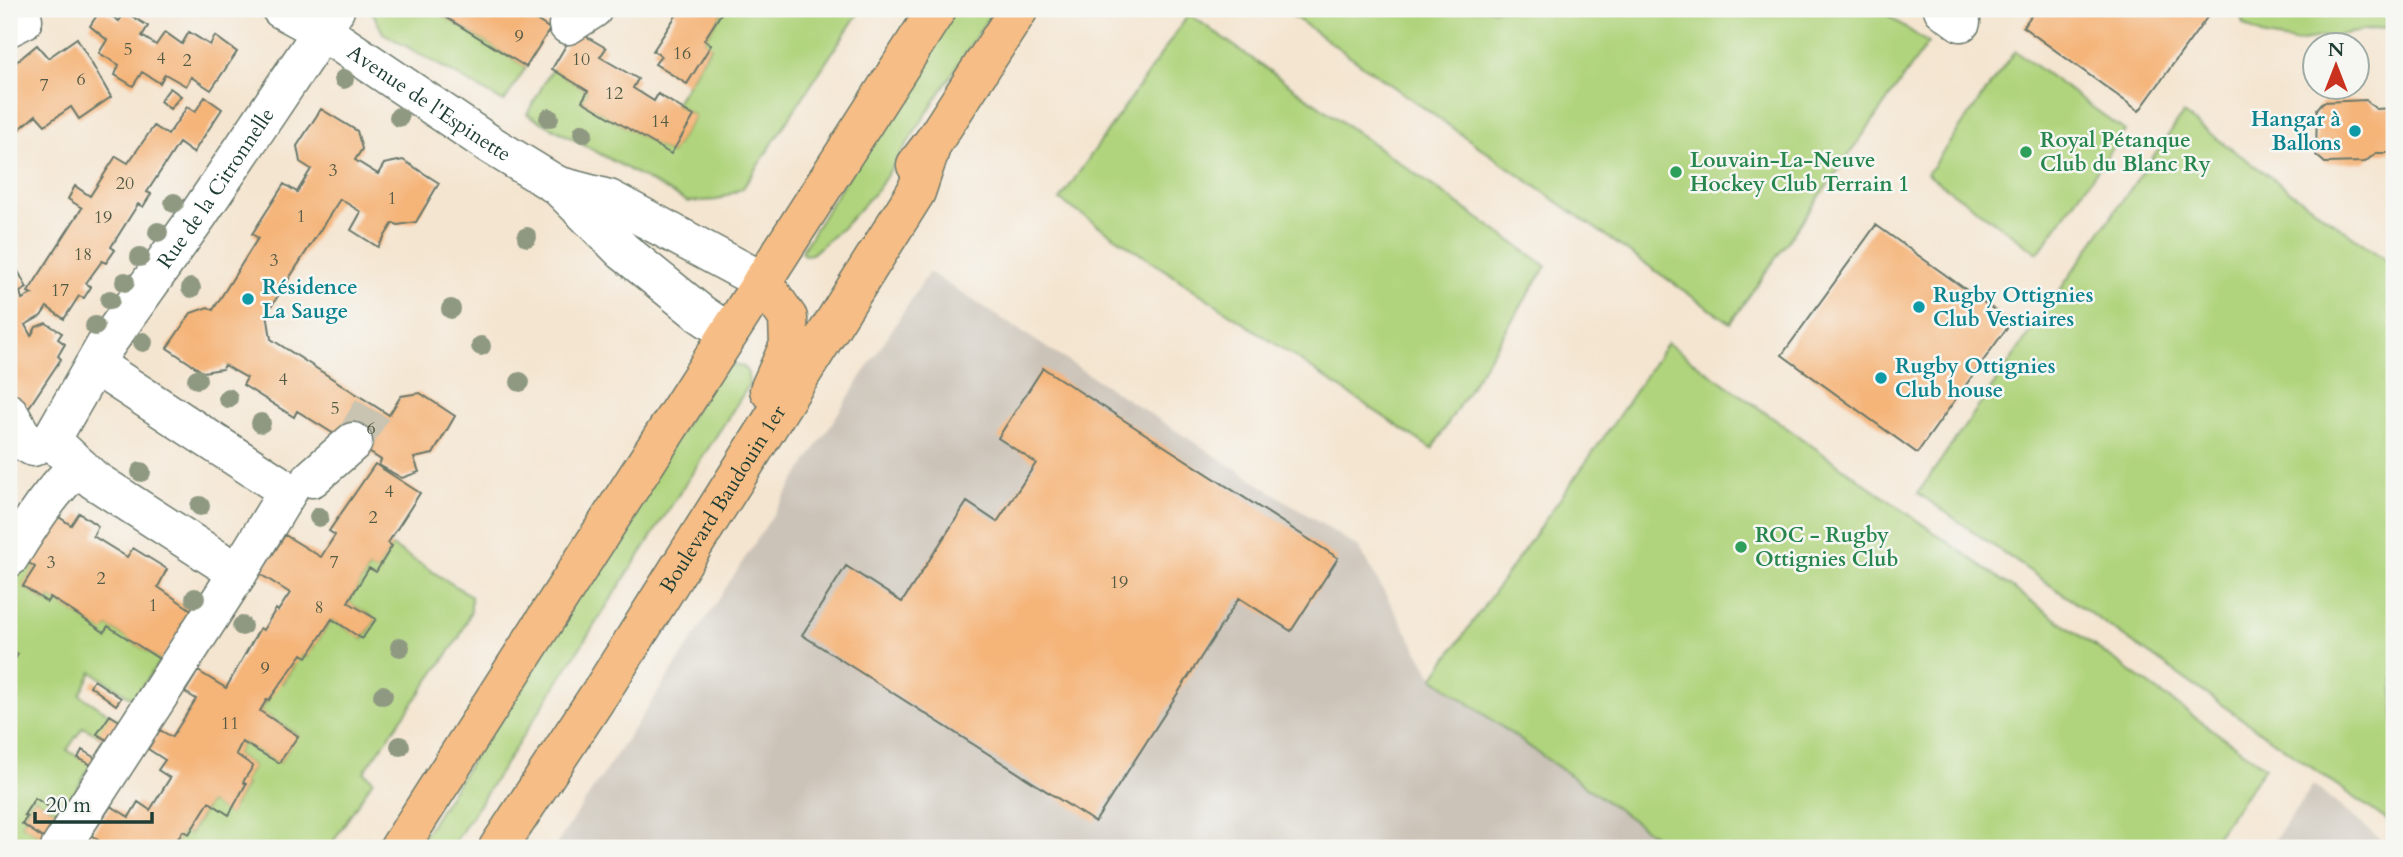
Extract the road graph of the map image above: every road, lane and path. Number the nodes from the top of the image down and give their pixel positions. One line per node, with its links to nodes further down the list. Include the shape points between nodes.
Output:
1 (21, 9): 6 (street, via 23,20)
2 (281, 9): 5 (street, Avenue de l'Espinette)
3 (937, 9): 9 (main road)
4 (1019, 9): 7 (main road, Boulevard Baudouin 1er)
5 (329, 20): 8 (street, Avenue de l'Espinette, via 491,145); 12 (street, Rue de la Citronnelle)
6 (9, 27)
7 (932, 144): 10 (main road, Boulevard Baudouin 1er, via 815,306); 23 (main road, Boulevard Baudouin 1er, via 916,192)
8 (558, 186): 9 (street, Avenue de l'Espinette, via 609,200); 11 (street, Avenue de l'Espinette, via 623,251)
9 (762, 281): 10 (main road, via 788,318); 11 (main road)
10 (789, 329): 11 (main road, Boulevard Baudouin 1er, via 777,338); 22 (main road, Boulevard Baudouin 1er, via 789,345 773,383)
11 (730, 333): 21 (main road)
12 (100, 356): 16 (street, Rue de la Citronnelle, via 51,440); 19 (street, via 288,491)
13 (9, 413): 15 (street)
14 (353, 443): 17 (street)
15 (33, 447)
16 (69, 474): 18 (street); 19 (street, via 94,480)
17 (312, 478)
18 (9, 558)
19 (232, 581): 20 (street)
20 (60, 848)
21 (399, 848)
22 (475, 848)
23 (498, 848)

